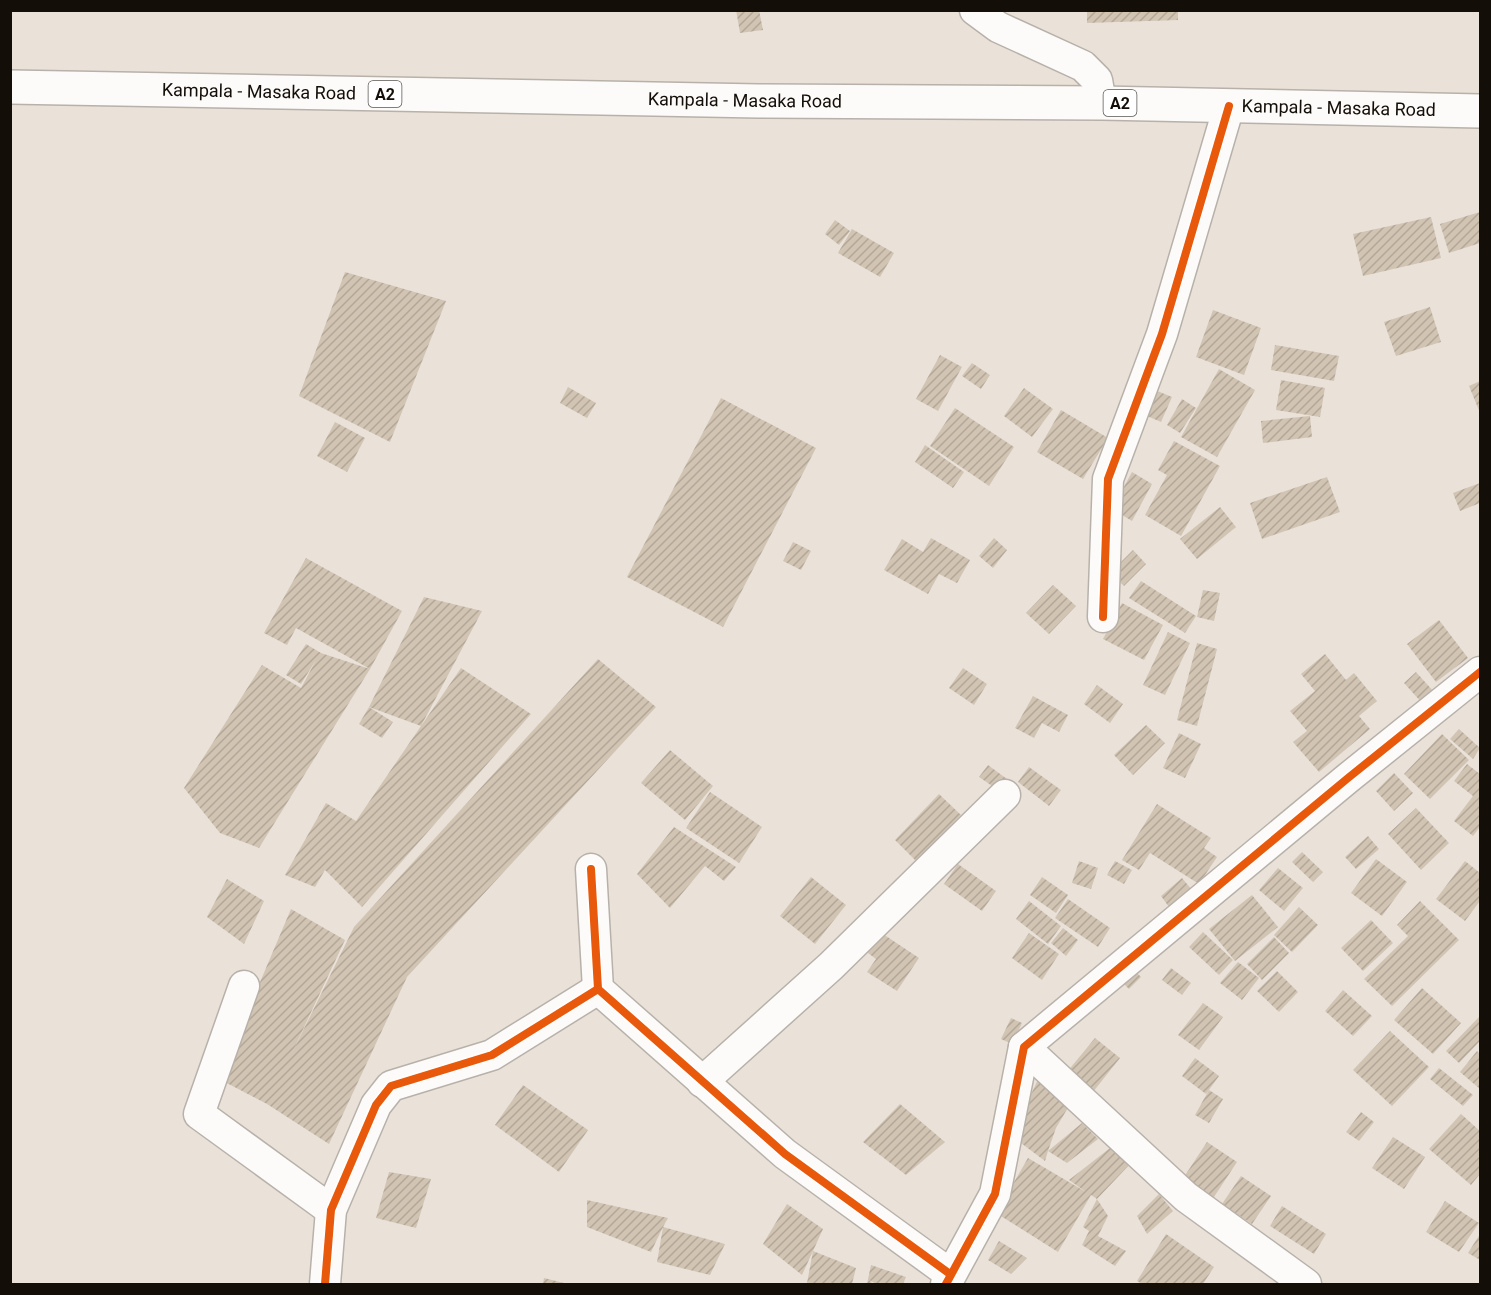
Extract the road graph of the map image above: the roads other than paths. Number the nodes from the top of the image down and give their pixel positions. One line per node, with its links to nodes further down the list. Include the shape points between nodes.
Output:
1 (975, 10): 3 (street, via 998,27 1083,66 1097,80)
2 (10, 87): 3 (main road, Kampala - Masaka Road / A2)
3 (1101, 103): 4 (main road, Kampala - Masaka Road / A2)
4 (1229, 106): 5 (main road, Kampala - Masaka Road / A2); 6 (street, via 1162,334 1108,479)
5 (1480, 111)
6 (1103, 617)
7 (1480, 672): 12 (street)
8 (1005, 795): 13 (street, via 831,966)
9 (591, 869): 11 (street)
10 (244, 986): 14 (street, via 199,1114)
11 (598, 989): 13 (street); 14 (street, via 492,1054 391,1086 376,1105)
12 (1024, 1047): 15 (street, via 995,1194); 17 (street, via 1186,1197)
13 (702, 1082): 15 (street, via 785,1154)
14 (331, 1210): 16 (street)
15 (948, 1279)
16 (325, 1284)
17 (1306, 1284)

